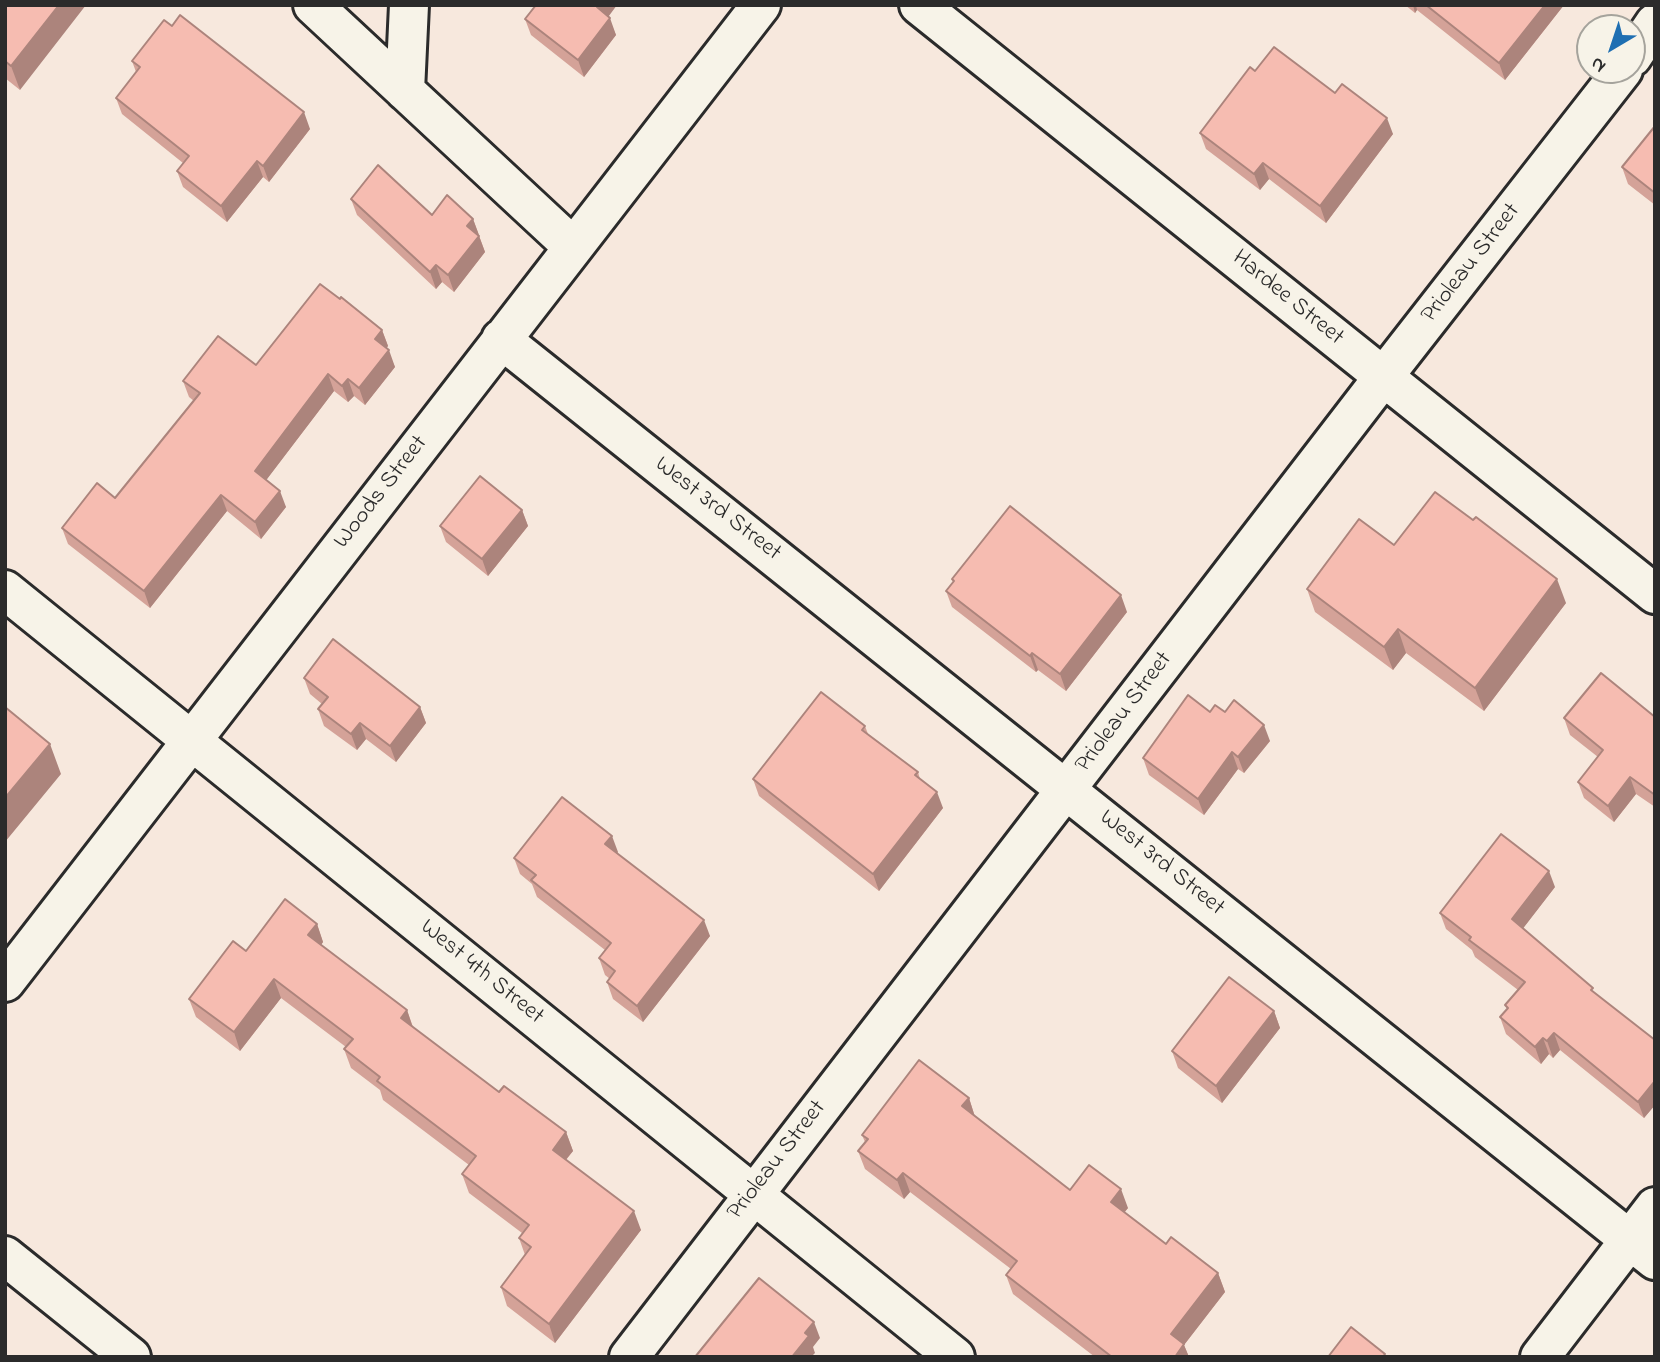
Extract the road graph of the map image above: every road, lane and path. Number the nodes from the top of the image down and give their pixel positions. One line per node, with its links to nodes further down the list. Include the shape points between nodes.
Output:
1 (313, 5): 6 (street)
2 (409, 5): 6 (street)
3 (761, 5): 7 (street, Woods Street)
4 (919, 5): 9 (street, Hardee Street)
5 (1612, 84): 9 (street, Prioleau Street)
6 (405, 90): 7 (street)
7 (572, 246): 8 (street, Woods Street)
8 (501, 339): 12 (street, Woods Street); 13 (street, West 3rd Street)
9 (1384, 376): 11 (street, Hardee Street); 13 (street, Prioleau Street)
10 (5, 590): 12 (street, West 4th Street)
11 (1655, 594)
12 (192, 739): 14 (street, Woods Street); 15 (street, West 4th Street)
13 (1067, 788): 15 (street, Prioleau Street); 17 (street, West 3rd Street)
14 (5, 982)
15 (753, 1194): 20 (street, Prioleau Street); 21 (street, West 4th Street)
16 (1655, 1207): 17 (street)
17 (1642, 1250): 22 (street)
18 (5, 1256): 19 (street)
19 (131, 1357)
20 (629, 1357)
21 (955, 1357)
22 (1540, 1357)

